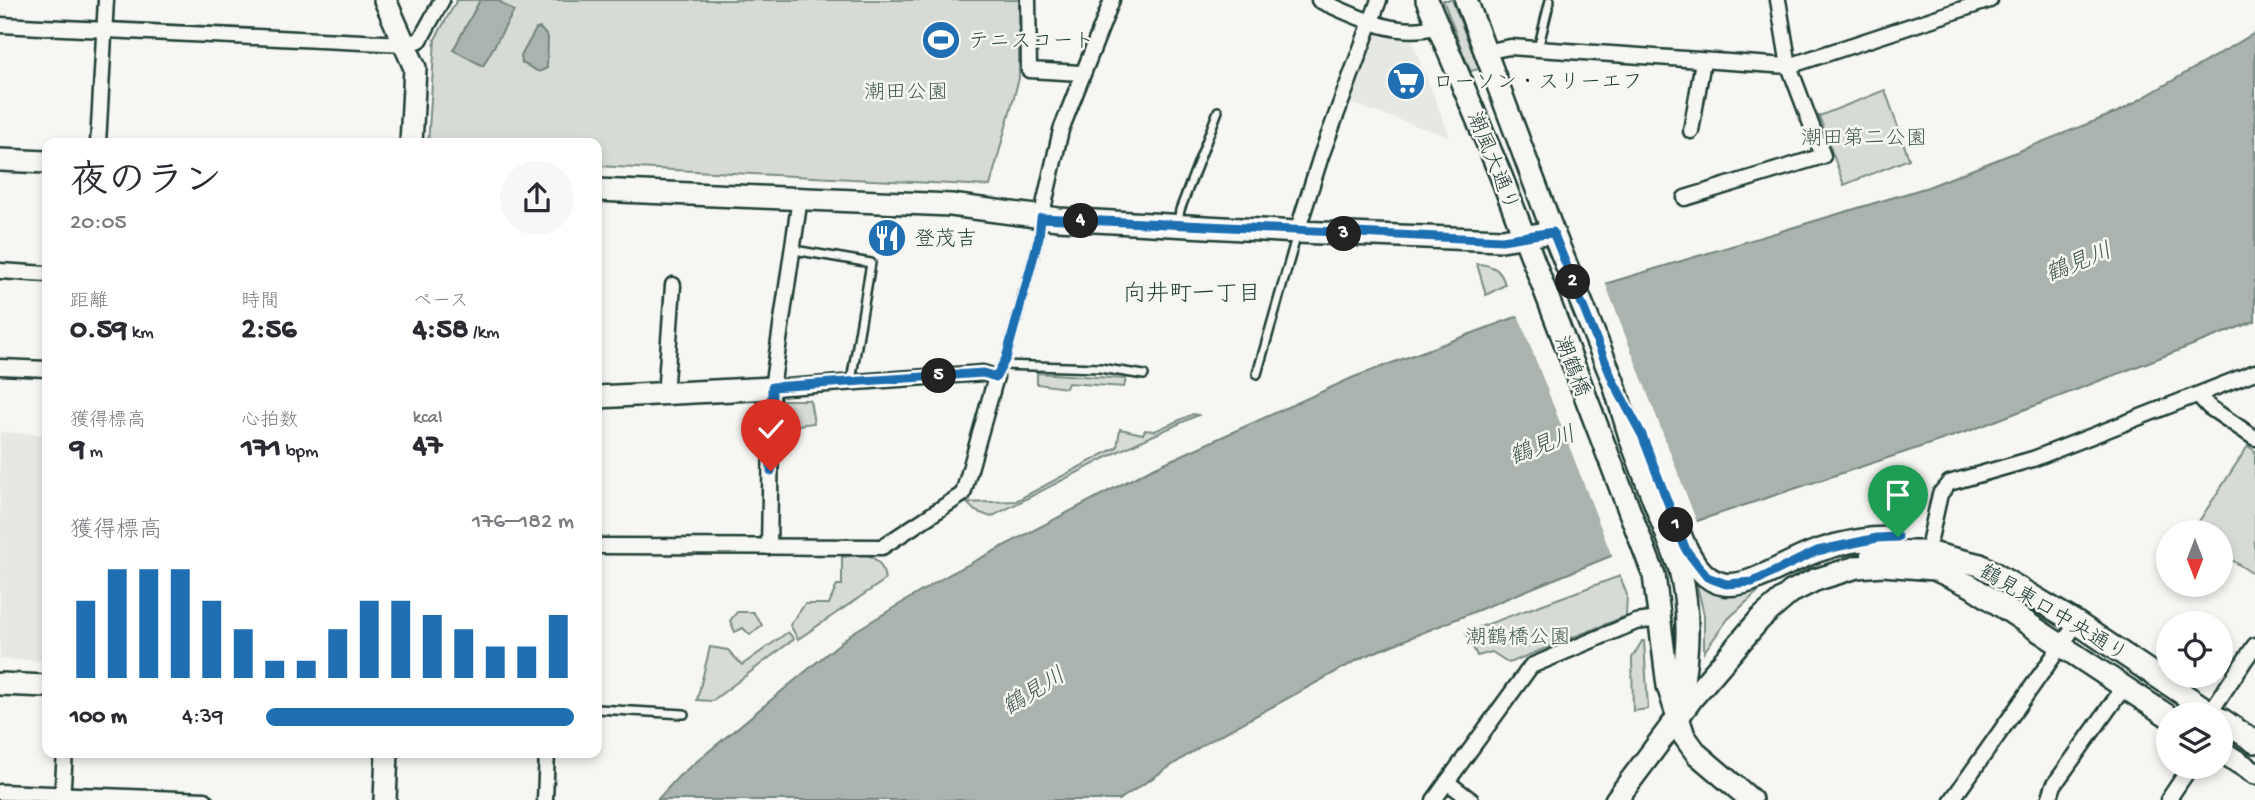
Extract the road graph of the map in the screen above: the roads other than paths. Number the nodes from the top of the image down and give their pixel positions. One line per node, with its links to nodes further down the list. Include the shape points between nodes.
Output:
1 (106, 0): 17 (street)
2 (384, 0): 18 (street)
3 (442, 0): 18 (street, via 420,40)
4 (1028, 0): 23 (street, via 1029,70)
5 (1112, 0): 23 (street)
6 (1319, 0): 14 (street)
7 (1379, 0): 14 (street)
8 (1427, 0): 16 (street, 潮風大通り)
9 (1438, 0): 16 (street)
10 (1466, 0): 20 (street, 潮風大通り)
11 (1550, 0): 19 (lane)
12 (1778, 0): 22 (street)
13 (1990, 0): 22 (street)
14 (1372, 22): 16 (street, via 1406,31); 36 (street)
15 (0, 25): 17 (street)
16 (1437, 26): 38 (street, 潮風大通り)
17 (104, 30): 18 (street); 27 (street)
18 (405, 44): 28 (street, via 415,68)
19 (1538, 49): 20 (street, via 1510,47); 21 (street)
20 (1484, 52): 24 (street, 潮風大通り)
21 (1703, 61): 22 (street); 26 (street)
22 (1789, 66): 33 (street, via 1823,156)
23 (1081, 73): 34 (street, via 1061,130)
24 (1493, 76): 37 (street, 潮風大通り); 38 (street, via 1495,123 1531,218)
25 (1218, 111): 35 (lane, via 1180,209)
26 (1692, 131)
27 (98, 138)
28 (411, 138)
29 (0, 160): 30 (street)
30 (42, 162)
31 (602, 190): 32 (street)
32 (800, 198): 34 (street, via 951,205); 39 (street)
33 (1685, 198)
34 (1041, 218): 35 (street); 47 (lane)
35 (1178, 226): 36 (street)
36 (1297, 232): 38 (street); 49 (lane)
37 (1553, 232): 38 (street); 42 (street, 潮風大通り)
38 (1524, 237): 43 (street, 潮風大通り)
39 (794, 250): 51 (lane, via 871,263); 52 (street)
40 (0, 271): 41 (street)
41 (42, 274)
42 (1572, 278): 60 (street, 潮鶴橋, via 1631,440)
43 (1542, 284): 62 (street, 潮鶴橋, via 1657,582)
44 (673, 285): 54 (street)
45 (0, 367): 46 (street)
46 (42, 369)
47 (999, 371): 50 (lane, via 1100,368); 51 (street); 59 (street, via 958,499 882,547)
48 (2255, 372): 53 (street)
49 (1256, 374)
50 (1144, 375)
51 (851, 381): 52 (street)
52 (772, 387): 54 (street); 59 (street)
53 (2198, 395): 56 (street); 57 (street, via 2006,468 1949,483 1940,494)
54 (665, 396): 55 (street)
55 (602, 397)
56 (2255, 438)
57 (1930, 539): 60 (street, via 1877,538 1848,543 1817,551 1739,585 1707,577); 61 (street, via 1960,549)
58 (602, 546): 59 (street)
59 (769, 547)
60 (1680, 552): 75 (street, via 1688,656)
61 (1980, 565): 63 (street, 鶴見東口中央通り); 69 (street, 鶴見東口中央通り, via 1944,555 1888,551 1811,568 1768,594 1732,627 1708,659)
62 (1659, 619): 75 (street, 潮鶴橋); 84 (street, via 1636,622 1531,666)
63 (2077, 623): 64 (street); 70 (street, 鶴見東口中央通り)
64 (2062, 645): 68 (street, 鶴見東口中央通り); 69 (street, 鶴見東口中央通り, via 1971,586 1934,569 1857,567 1791,592 1745,634); 94 (street)
65 (2255, 645): 71 (street)
66 (0, 684): 67 (street)
67 (42, 686)
68 (2124, 687): 72 (street, 鶴見東口中央通り); 95 (street, via 2054,785)
69 (1693, 697): 75 (street, 鶴見東口中央通り)
70 (2194, 702)
71 (2221, 702)
72 (2156, 708)
73 (602, 709): 74 (lane)
74 (684, 714)
75 (1677, 717): 92 (street, 鶴見東口中央通り); 93 (street, 潮鶴橋, via 1697,754)
76 (2233, 728): 77 (street, 鶴見東口中央通り)
77 (2255, 743)
78 (65, 758): 86 (street)
79 (387, 758): 88 (street)
80 (547, 758): 89 (street)
81 (2233, 759): 82 (street)
82 (2255, 773)
83 (2183, 779): 96 (street)
84 (1447, 782): 90 (street); 91 (street)
85 (0, 792): 86 (street)
86 (62, 797): 87 (street)
87 (205, 800)
88 (385, 800)
89 (545, 800)
90 (1434, 800)
91 (1471, 800)
92 (1616, 800)
93 (1751, 800)
94 (1952, 800)
95 (2049, 800)
96 (2168, 800)

